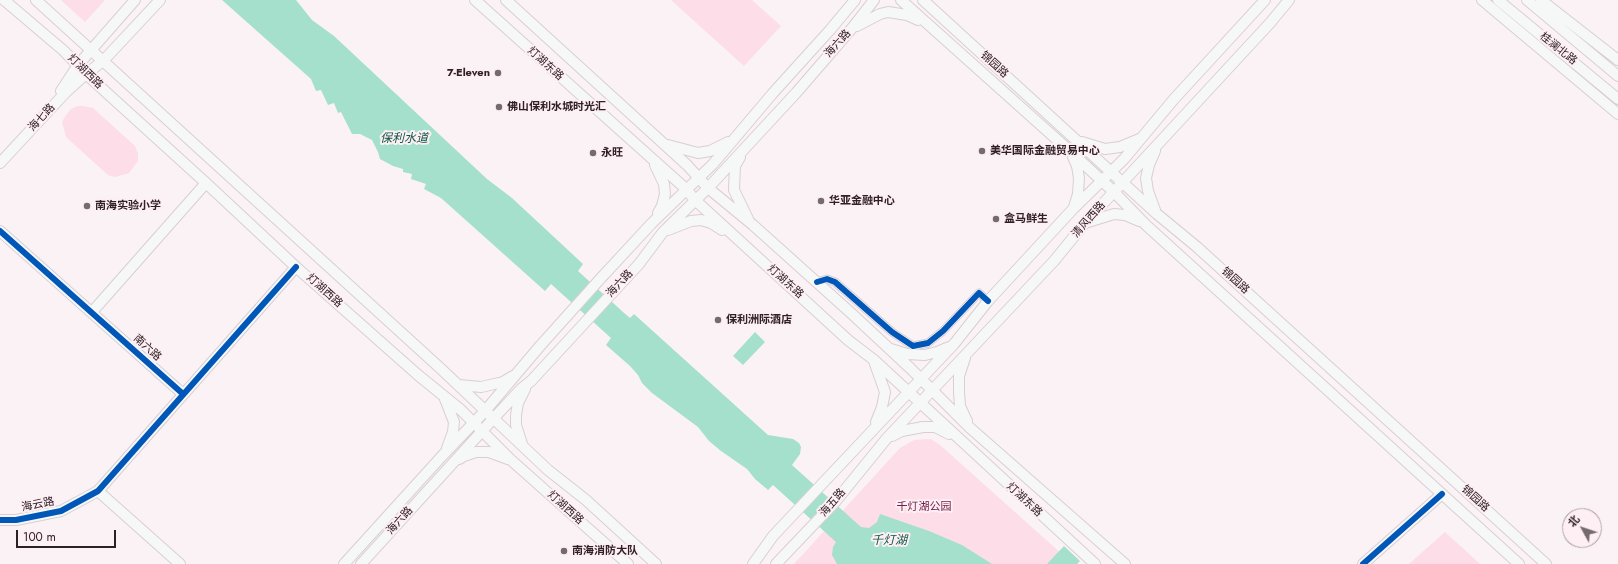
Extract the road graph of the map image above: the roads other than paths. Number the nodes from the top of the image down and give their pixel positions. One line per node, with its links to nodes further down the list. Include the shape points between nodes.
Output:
1 (4, 0): 26 (main road, 灯湖西路)
2 (36, 0): 23 (main road, 灯湖西路)
3 (135, 0): 23 (main road, 海七路)
4 (160, 0): 25 (main road, 海七路)
5 (475, 0): 38 (main road, 灯湖东路)
6 (506, 0): 34 (main road, 灯湖东路)
7 (850, 0): 20 (main road)
8 (855, 0): 20 (main road, 海六路)
9 (874, 0): 22 (main road, 海六路)
10 (901, 0): 21 (main road, 锦园路)
11 (923, 0): 19 (main road, 锦园路)
12 (927, 0): 19 (main road)
13 (1265, 0): 31 (main road, 清风西路, via 1174,99)
14 (1289, 0): 35 (main road, 清风西路)
15 (1482, 0): 30 (main road)
16 (1498, 0): 29 (main road, 桂澜北路)
17 (1527, 0): 28 (main road, 桂澜北路)
18 (1541, 0): 24 (main road)
19 (936, 12): 33 (main road, 锦园路)
20 (843, 14): 32 (main road, 海六路)
21 (927, 24): 22 (main road, via 907,15 888,12); 37 (main road, 锦园路)
22 (853, 27): 36 (main road, 海六路)
23 (91, 50): 25 (main road, 灯湖西路); 26 (main road, 海七路)
24 (1618, 60)
25 (103, 61): 27 (main road, 海七路); 72 (main road, 灯湖西路)
26 (78, 65): 27 (main road, 灯湖西路); 39 (main road, 海七路, via 60,93)
27 (86, 74): 40 (main road, 海七路); 43 (main road, 灯湖西路)
28 (1618, 76)
29 (1618, 99)
30 (1618, 114)
31 (1144, 136): 33 (main road, via 1132,143 1105,149); 41 (main road, 清风西路)
32 (734, 140): 34 (main road, via 710,151 698,153); 42 (main road, 海六路)
33 (1079, 142): 41 (main road, 锦园路)
34 (664, 143): 42 (main road, 灯湖东路)
35 (1158, 144): 45 (main road, 清风西路); 52 (main road, via 1148,165 1146,178 1149,195)
36 (745, 148): 46 (main road, 海六路); 56 (main road, via 735,166 734,190)
37 (1072, 153): 44 (main road, 锦园路); 50 (main road, via 1079,178 1078,194)
38 (651, 158): 47 (main road, 灯湖东路); 53 (main road, via 664,184 665,194 662,206)
39 (0, 159)
40 (0, 163)
41 (1112, 172): 44 (main road, 清风西路); 45 (main road, 锦园路)
42 (699, 176): 46 (main road, 灯湖东路); 47 (main road, 海六路)
43 (206, 182): 61 (main road, 灯湖西路); 64 (main road)
44 (1102, 182): 48 (main road, 锦园路); 50 (main road, 清风西路)
45 (1123, 182): 48 (main road, 清风西路); 52 (main road, 锦园路)
46 (708, 188): 49 (main road, 海六路); 51 (main road, 灯湖东路)
47 (686, 189): 49 (main road, 灯湖东路); 53 (main road, 海六路)
48 (1114, 192): 55 (main road, 清风西路); 57 (main road, 锦园路)
49 (695, 200): 54 (main road, 灯湖东路); 59 (main road, 海六路)
50 (1073, 209): 63 (main road, 清风西路)
51 (734, 210): 54 (main road, via 723,214); 56 (main road, 灯湖东路)
52 (1157, 214): 102 (main road, 锦园路, via 1198,247)
53 (652, 223): 69 (main road, 海六路, via 540,346)
54 (721, 223): 60 (main road, 灯湖东路)
55 (1085, 223): 57 (main road, via 1114,214 1125,215); 67 (main road, 清风西路, via 1054,261)
56 (752, 225): 62 (main road, 灯湖东路)
57 (1146, 225): 89 (main road)
58 (0, 231): 64 (main road, 南六路)
59 (663, 232): 60 (main road, via 701,220 711,223); 71 (main road, 海六路, via 639,264)
60 (739, 240): 68 (main road, 灯湖东路, via 848,340)
61 (296, 267): 75 (main road); 76 (main road, 灯湖西路)
62 (817, 282): 63 (street, via 827,279 835,282 892,332 913,346 928,342 943,331 979,293); 66 (main road, 灯湖东路)
63 (988, 301): 65 (main road, 清风西路)
64 (92, 312): 75 (main road, 南六路)
65 (954, 344): 66 (main road, via 925,355 907,354); 70 (main road, 清风西路)
66 (886, 347): 70 (main road, 灯湖东路)
67 (966, 355): 73 (main road, 清风西路); 80 (main road, via 959,376 959,392 960,406)
68 (874, 360): 74 (main road, 灯湖东路); 81 (main road, via 885,392)
69 (520, 372): 72 (main road, via 490,386); 78 (main road, 海六路)
70 (921, 379): 73 (main road, 灯湖东路); 74 (main road, 清风西路)
71 (531, 381): 78 (main road, 海六路); 84 (main road, via 518,403 516,415 516,425)
72 (459, 385): 78 (main road, 灯湖西路)
73 (933, 390): 77 (main road, 清风西路); 80 (main road, 灯湖东路)
74 (908, 392): 77 (main road, 灯湖东路); 81 (main road, 清风西路)
75 (183, 394): 88 (main road)
76 (445, 399): 79 (main road, 灯湖西路); 85 (main road, via 454,422 451,440)
77 (920, 403): 82 (main road, 清风西路); 83 (main road, 灯湖东路)
78 (489, 415): 79 (main road, 海六路); 84 (main road, 灯湖西路)
79 (478, 427): 85 (main road, 海六路); 86 (main road, 灯湖西路); 87 (main road, 海六路)
80 (969, 427): 99 (main road, 灯湖东路)
81 (874, 428): 96 (main road, 清风西路, via 773,536)
82 (887, 438): 83 (main road, via 902,431 935,427); 97 (main road, 海五路, via 835,502)
83 (958, 439): 98 (main road, 灯湖东路)
84 (523, 446): 95 (main road, 灯湖西路)
85 (442, 456): 92 (main road, 海六路)
86 (511, 460): 87 (main road, via 489,452 476,452); 94 (main road, 灯湖西路)
87 (451, 464): 93 (main road, 海六路)
88 (98, 491): 90 (main road, 海云路, via 61,511 16,520); 91 (main road)
89 (1442, 494): 100 (main road); 101 (main road)
90 (0, 520)
91 (180, 564)
92 (344, 564)
93 (362, 564)
94 (628, 564)
95 (656, 564)
96 (753, 564)
97 (776, 564)
98 (1095, 564)
99 (1125, 564)
100 (1363, 564)
101 (1519, 564)
102 (1546, 564)

